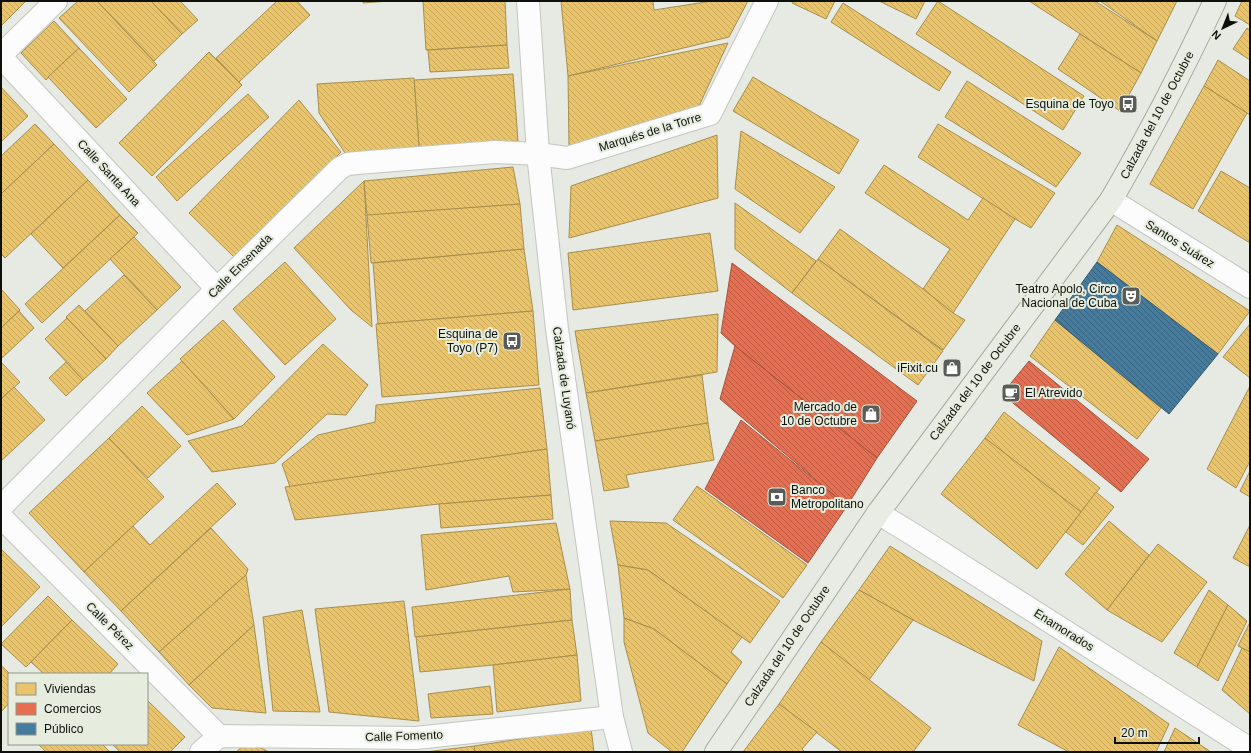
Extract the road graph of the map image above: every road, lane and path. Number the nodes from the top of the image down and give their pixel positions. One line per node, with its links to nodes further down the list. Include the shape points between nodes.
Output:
1 (56, 1): 5 (street)
2 (528, 1): 6 (street, Calzada de Luyanó)
3 (767, 1): 6 (street, Marqués de la Torre, via 710,114 567,158)
4 (1215, 1): 7 (main road, Calzada del 10 de Octubre, via 1179,76)
5 (1, 56): 9 (street, Calle Santa Ana)
6 (538, 154): 9 (street, Calle Ensenada, via 495,152 348,164 340,168); 13 (street, Calzada de Luyanó, via 556,329)
7 (1111, 200): 8 (street, Santos Suárez); 11 (main road, Calzada del 10 de Octubre)
8 (1250, 287)
9 (217, 289): 10 (street, Calle Ensenada)
10 (1, 507)
11 (878, 513): 15 (street, Enamorados); 18 (main road, Calzada del 10 de Octubre)
12 (1, 517): 14 (street, Calle Pérez)
13 (612, 717): 14 (street, Calle Fomento, via 416,738); 17 (street, Calzada de Luyanó)
14 (219, 736): 16 (street)
15 (1250, 749)
16 (202, 752)
17 (621, 752)
18 (716, 752)

